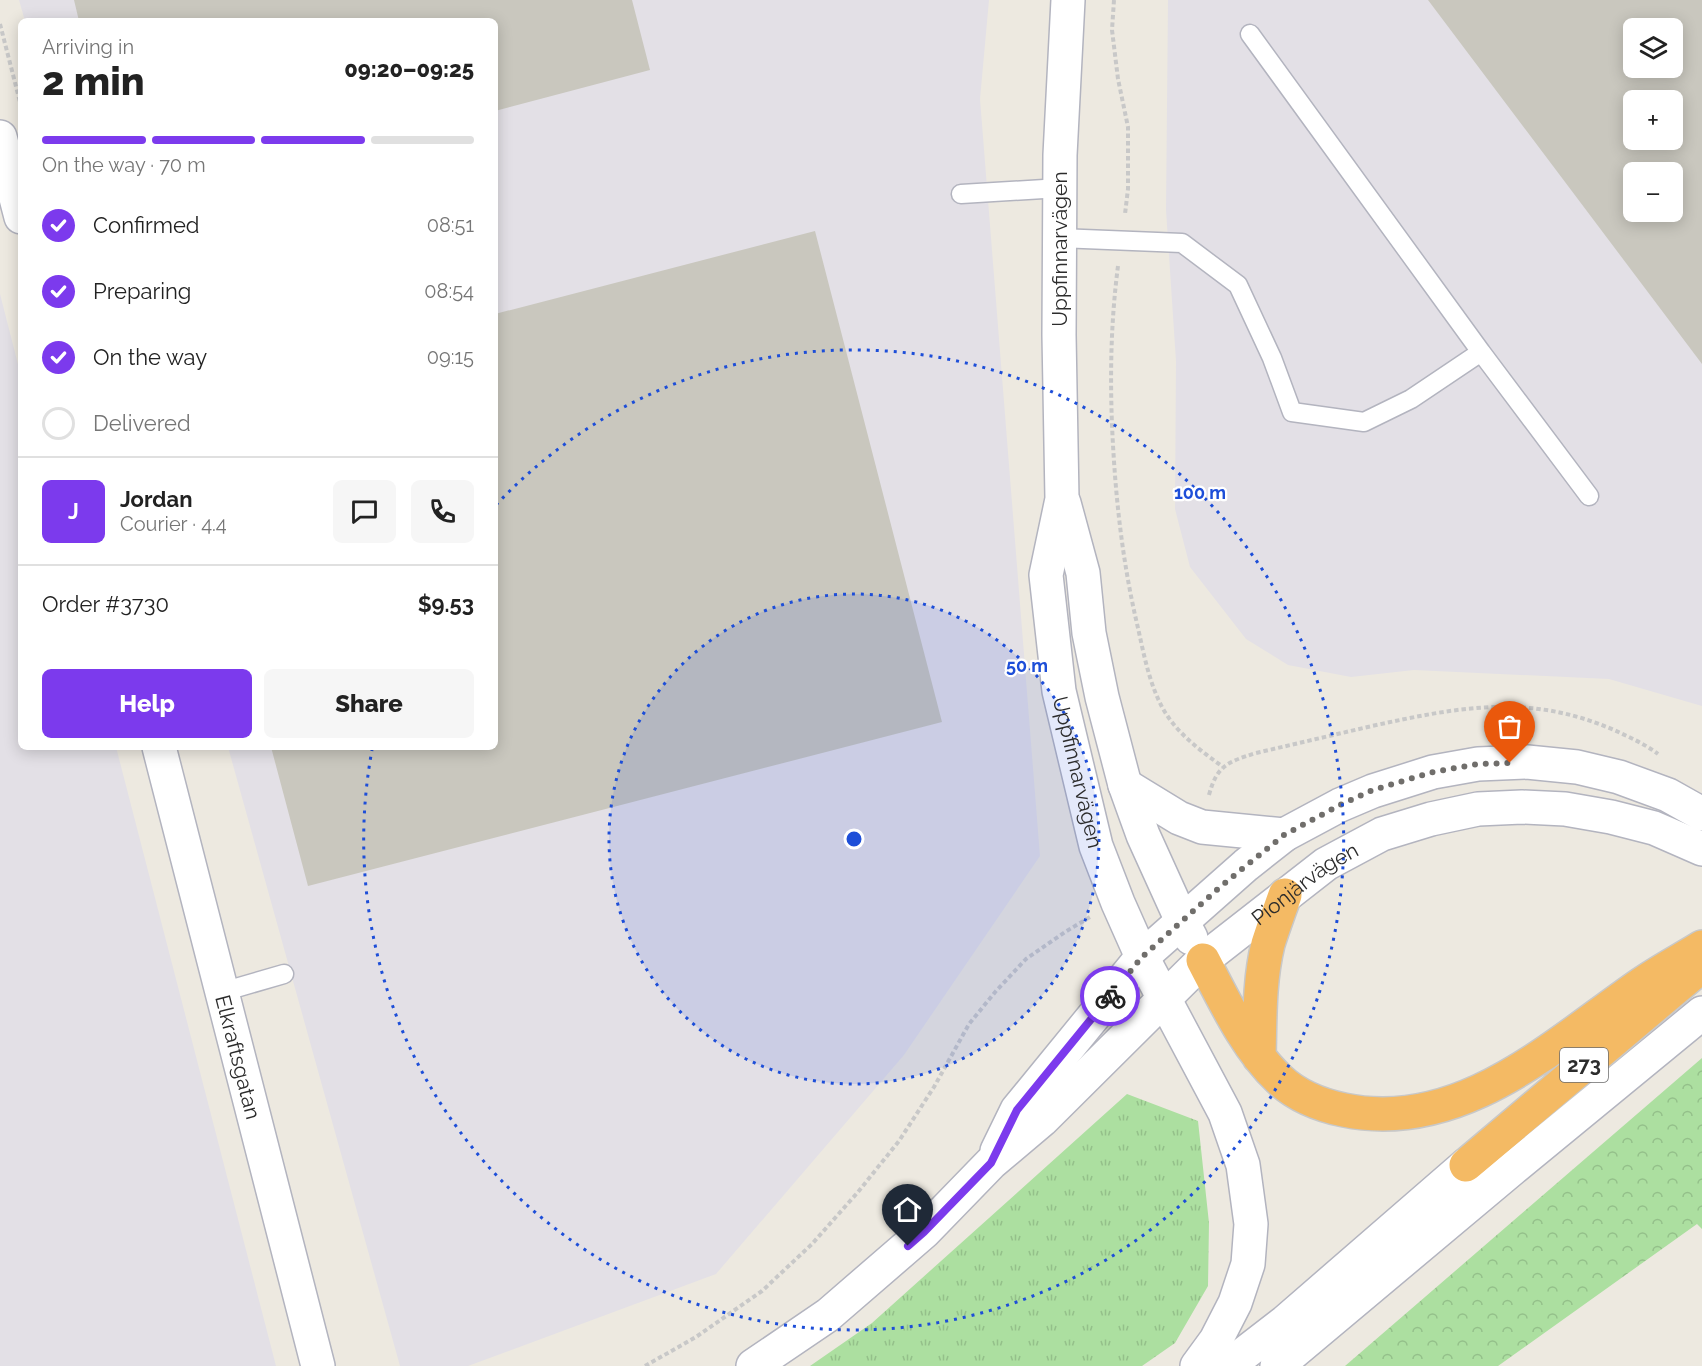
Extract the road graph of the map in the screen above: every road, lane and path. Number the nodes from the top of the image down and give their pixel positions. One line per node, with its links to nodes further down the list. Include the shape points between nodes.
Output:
1 (1068, 0): 7 (street, Uppfinnarvägen)
2 (1114, 0): 11 (path, via 1113,40 1128,127 1128,189)
3 (0, 24): 5 (path)
4 (1250, 34): 12 (lane)
5 (18, 94)
6 (0, 136): 9 (street)
7 (1059, 188): 8 (lane); 10 (street, Uppfinnarvägen)
8 (961, 194)
9 (18, 205)
10 (1059, 238): 11 (lane); 14 (street, Uppfinnarvägen)
11 (1122, 240): 12 (lane, via 1182,243 1238,285 1292,412 1364,422 1411,399); 17 (path, via 1110,364 1120,537 1146,661 1163,709 1188,740 1223,767 1215,777)
12 (1481, 352): 13 (lane)
13 (1589, 496)
14 (1062, 499): 16 (street, Uppfinnarvägen, via 1083,573 1091,644); 21 (street, Uppfinnarvägen, via 1046,575 1059,691 1096,846)
15 (160, 750): 28 (street, Elkraftsgatan)
16 (1125, 785): 17 (street, via 1179,818); 22 (street, Uppfinnarvägen)
17 (1202, 827): 19 (street)
18 (1698, 830): 19 (street, Pionjärvägen, via 1668,795 1577,766 1527,762 1478,764 1433,772 1373,790); 20 (street, Pionjärvägen, via 1654,828 1565,809 1478,809 1382,834 1326,864)
19 (1284, 835): 22 (street, Pionjärvägen)
20 (1285, 896): 25 (street, Pionjärvägen); 31 (highway, via 1264,968)
21 (1118, 903): 24 (street, Uppfinnarvägen); 35 (path, via 1026,959 996,991 969,1024 899,1141 812,1244 762,1291 696,1338)
22 (1182, 921): 24 (street, Pionjärvägen); 25 (street, Uppfinnarvägen)
23 (1702, 947): 31 (highway, via 1642,984 1529,1065 1471,1096 1424,1111 1359,1113 1328,1106 1279,1080)
24 (1142, 957): 29 (street, Uppfinnarvägen); 32 (street, Pionjärvägen, via 1017,1110)
25 (1203, 960): 29 (street, Pionjärvägen); 31 (highway)
26 (1702, 965): 33 (highway, 273)
27 (284, 974): 28 (lane)
28 (222, 992): 34 (street, Elkraftsgatan)
29 (1164, 998): 32 (street, Pionjärvägen, via 1042,1120); 37 (street, Uppfinnarvägen, via 1225,1113 1243,1165 1251,1224 1248,1264 1234,1303 1216,1340)
30 (1702, 1013): 39 (street, 273)
31 (1259, 1057)
32 (991, 1163): 36 (street, Pionjärvägen, via 924,1232 828,1315)
33 (1466, 1165): 38 (street, 273, via 1285,1322)
34 (318, 1366)
35 (645, 1366)
36 (753, 1366)
37 (1197, 1366)
38 (1228, 1366)
39 (1277, 1366)

